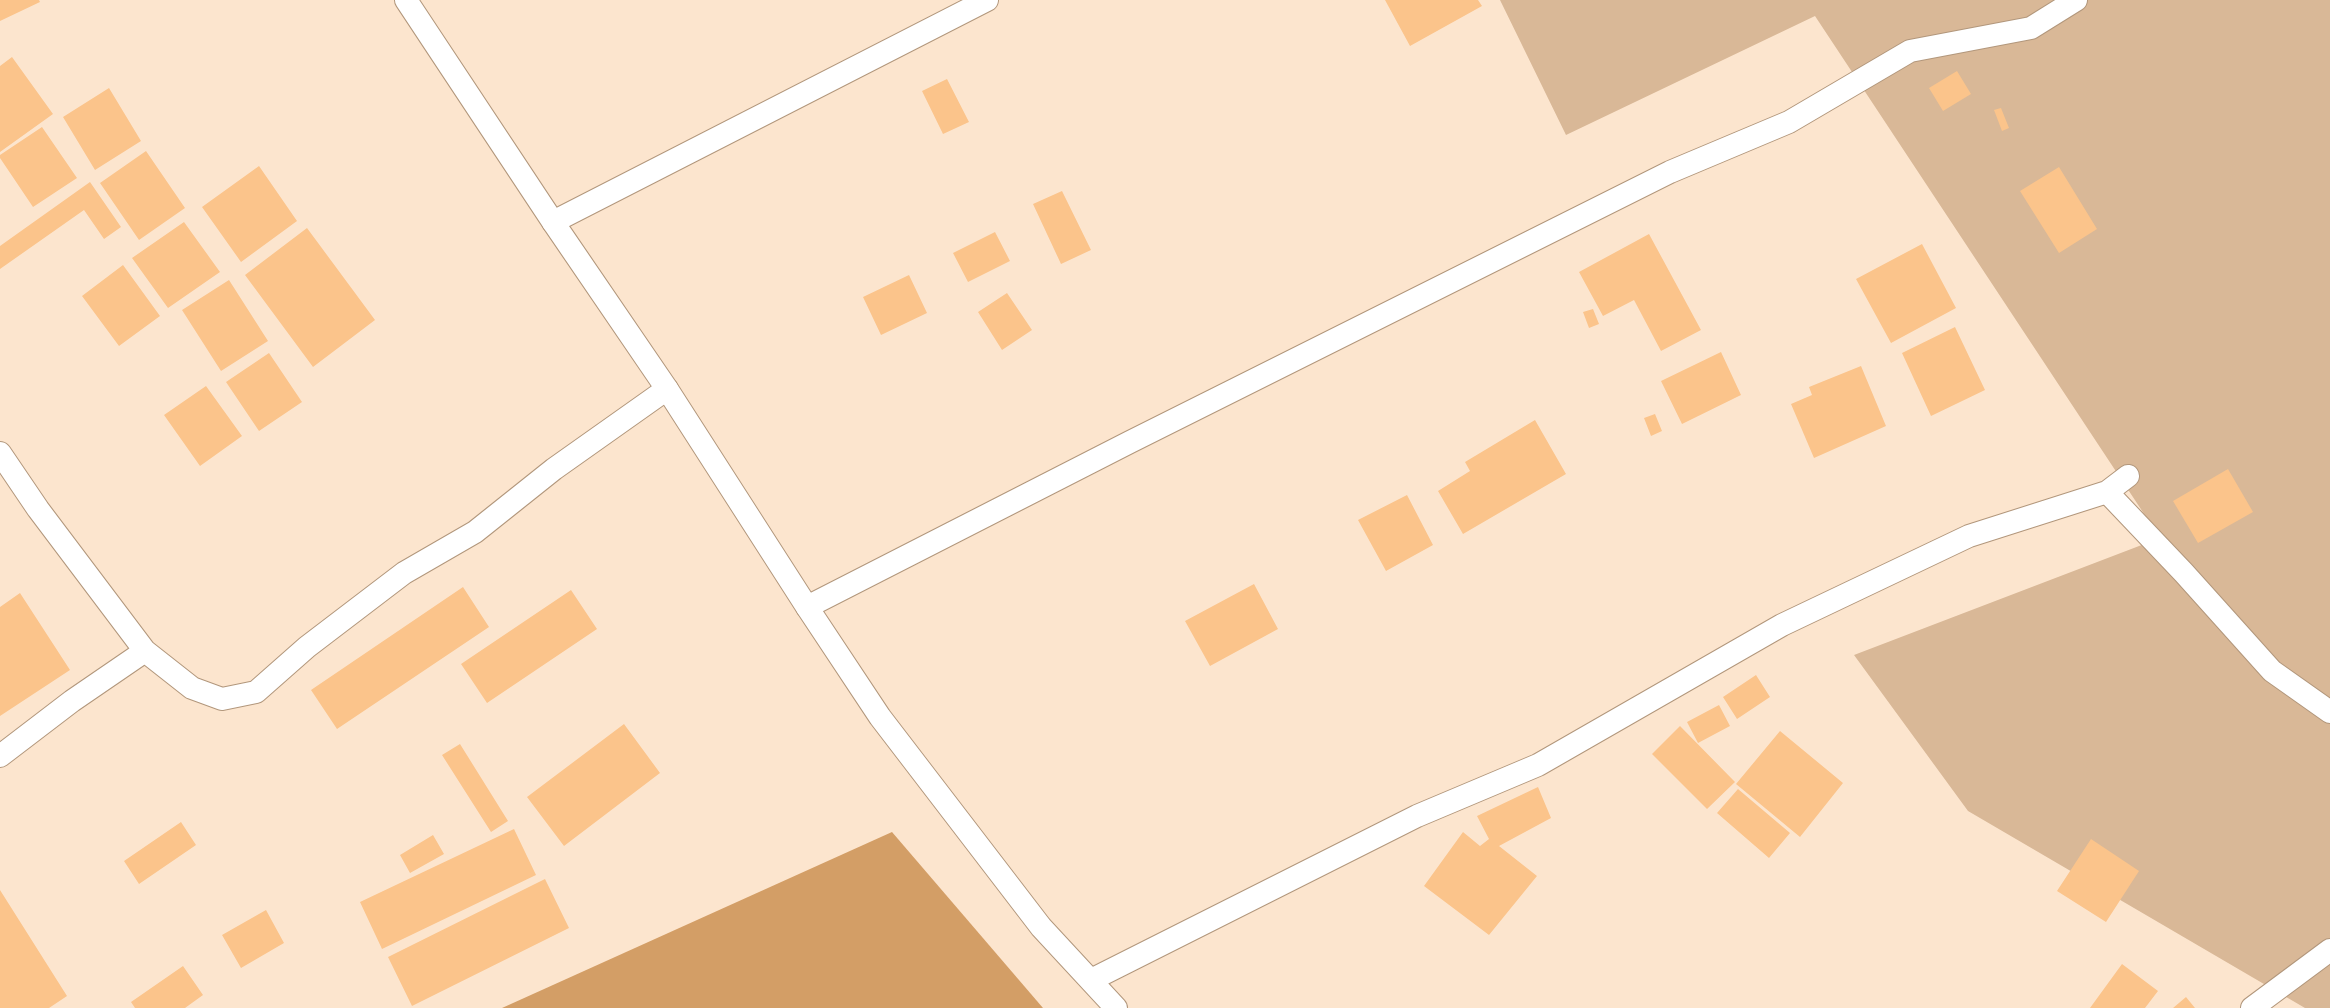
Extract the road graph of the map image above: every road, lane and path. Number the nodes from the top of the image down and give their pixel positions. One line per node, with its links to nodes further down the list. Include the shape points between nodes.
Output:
1 (406, 0): 4 (street)
2 (987, 0): 4 (street)
3 (2076, 0): 9 (street, via 2031,28 1910,52 1789,122 1670,172 1130,442)
4 (553, 222): 5 (street)
5 (667, 389): 9 (street); 10 (street, via 554,469 475,532 404,573 307,647 256,692 222,699 192,688)
6 (0, 453): 10 (street, via 38,509)
7 (2128, 476): 8 (street)
8 (2107, 492): 11 (street, via 2272,671); 14 (street, via 1969,536 1782,625 1538,765 1417,816)
9 (807, 608): 14 (street, via 880,717 1041,927)
10 (145, 651): 12 (street, via 72,701)
11 (2330, 712)
12 (0, 756)
13 (2330, 950): 16 (street)
14 (1091, 980): 15 (street)
15 (1116, 1008)
16 (2252, 1008)

